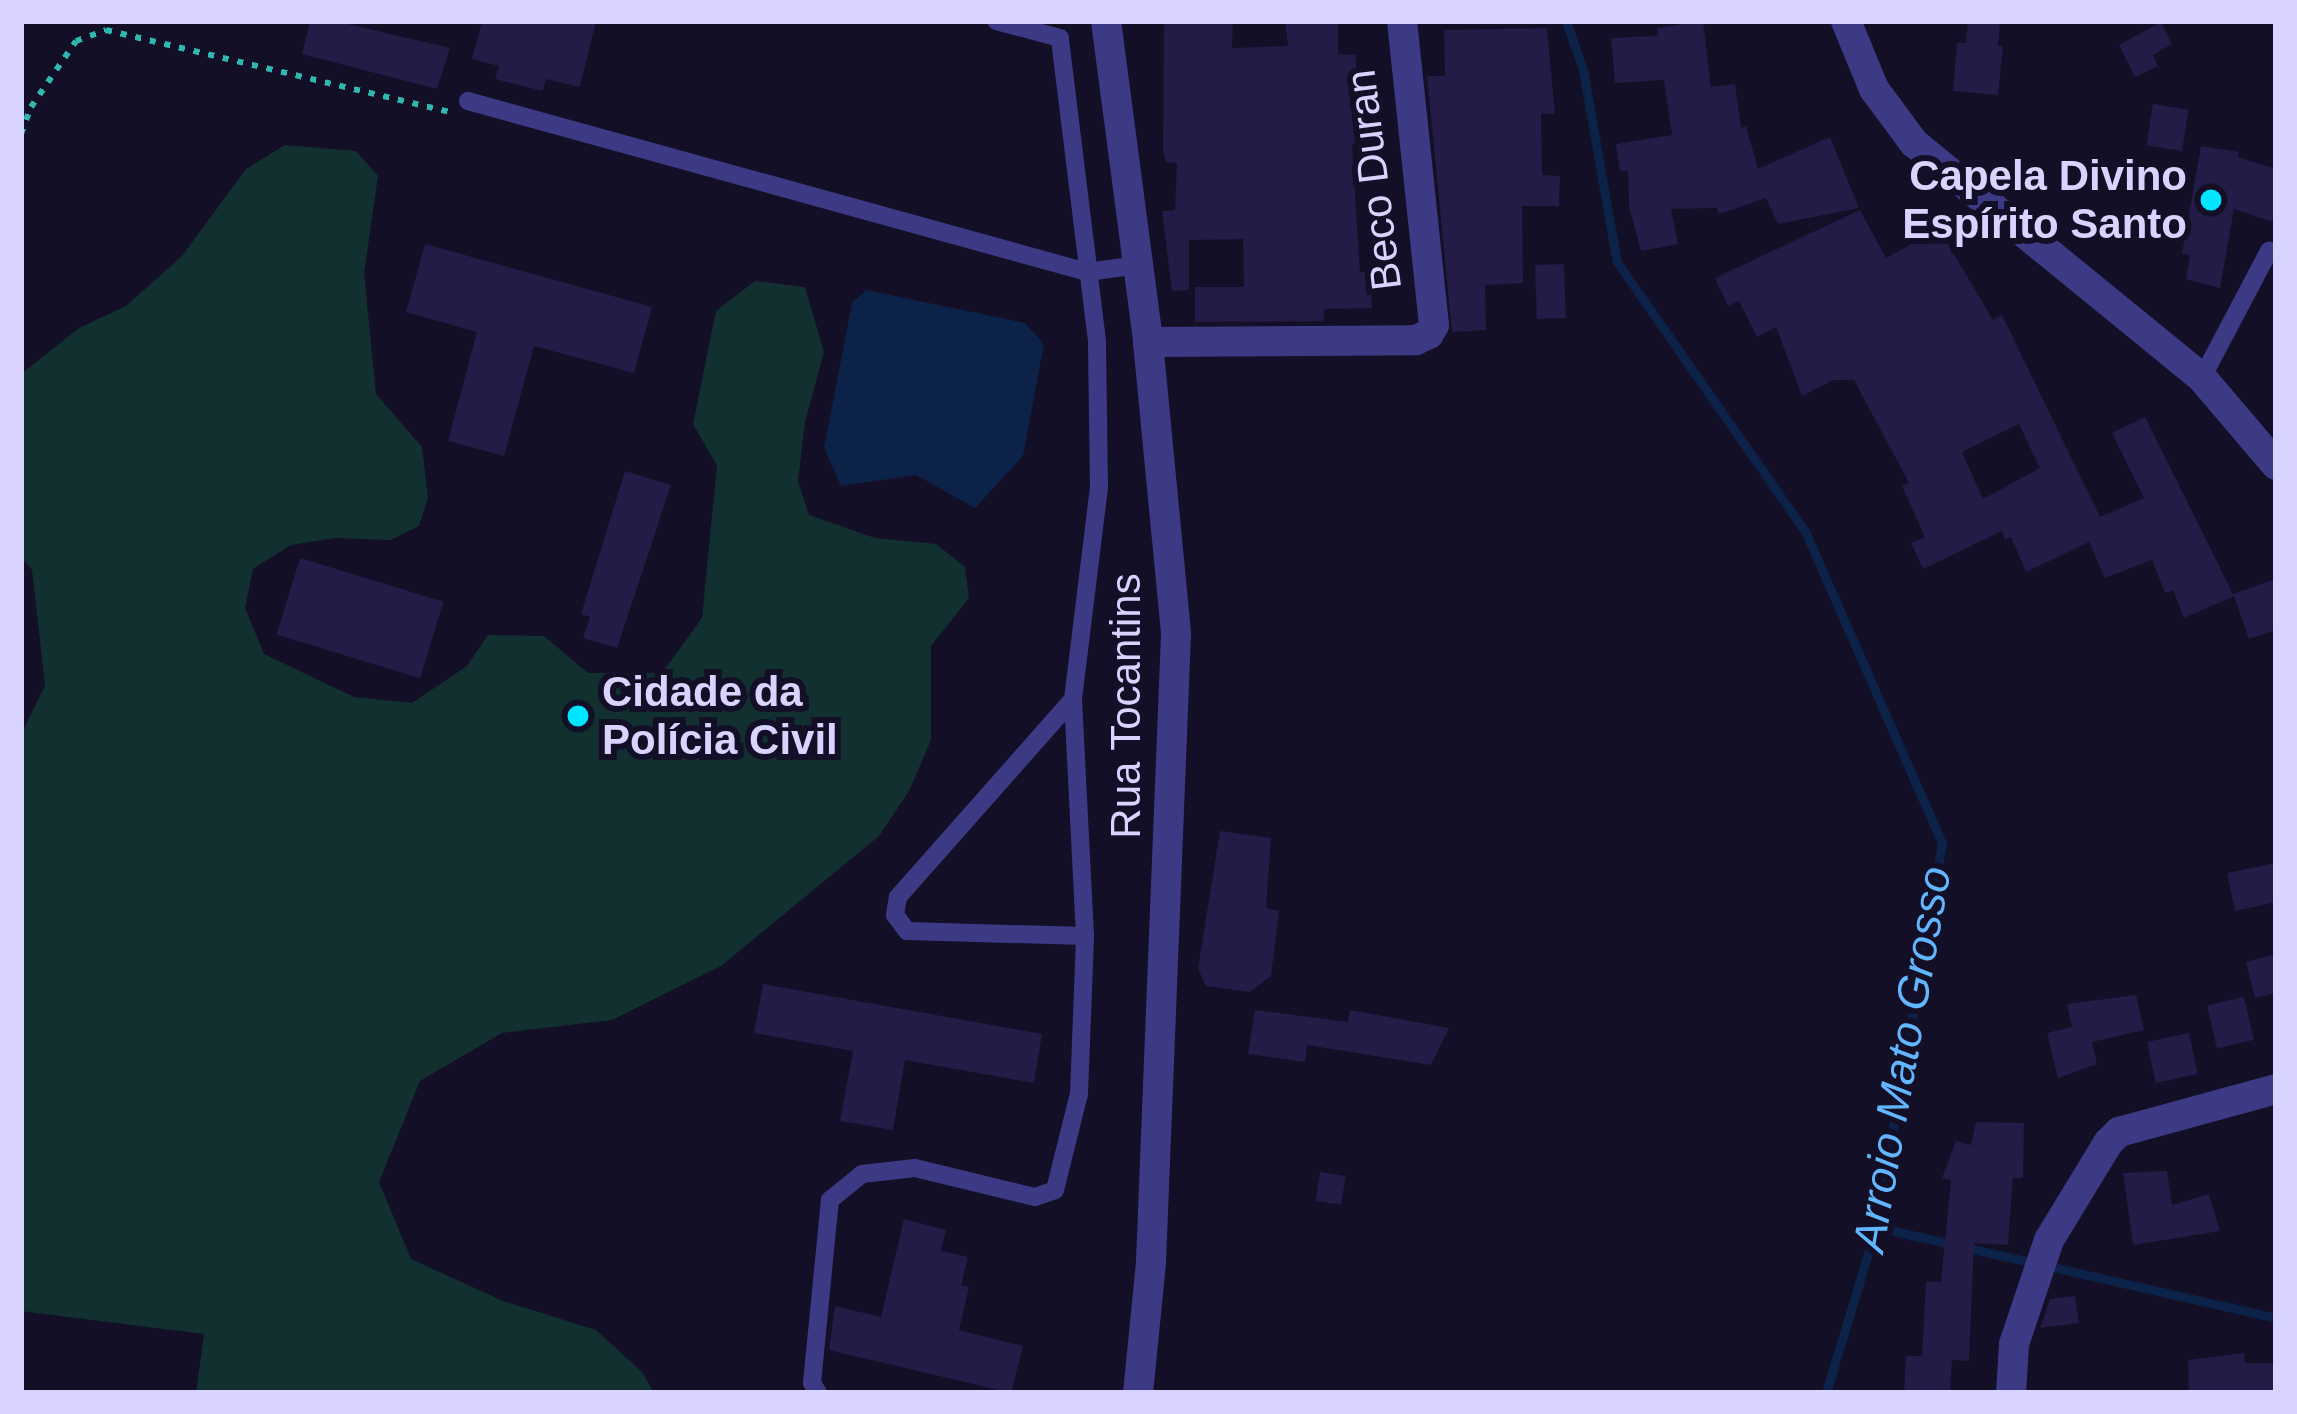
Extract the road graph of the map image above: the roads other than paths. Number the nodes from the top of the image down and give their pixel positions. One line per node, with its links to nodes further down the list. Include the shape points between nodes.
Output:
1 (996, 21): 5 (lane)
2 (1106, 21): 8 (street, Rua Tocantins)
3 (1402, 21): 10 (street, Beco Duran, via 1429,334)
4 (1846, 21): 11 (street, via 1874,88 1914,143)
5 (1058, 29): 9 (lane)
6 (468, 101): 9 (lane)
7 (2276, 253): 11 (lane, via 2270,251)
8 (1138, 265): 9 (lane); 10 (street, Rua Tocantins)
9 (1088, 272): 13 (lane, via 1100,488)
10 (1148, 342): 17 (street, Rua Tocantins, via 1176,634 1151,1263)
11 (2202, 378): 12 (street)
12 (2276, 465)
13 (1072, 699): 14 (lane); 14 (lane, via 898,897 895,915 907,931)
14 (1085, 936): 16 (lane, via 1078,1094 1055,1190 1036,1197 915,1168 862,1174 830,1200 812,1383)
15 (2276, 1090): 18 (street, via 2119,1132 2108,1143 2049,1240 2014,1344)
16 (818, 1393)
17 (1138, 1393)
18 (2011, 1393)

